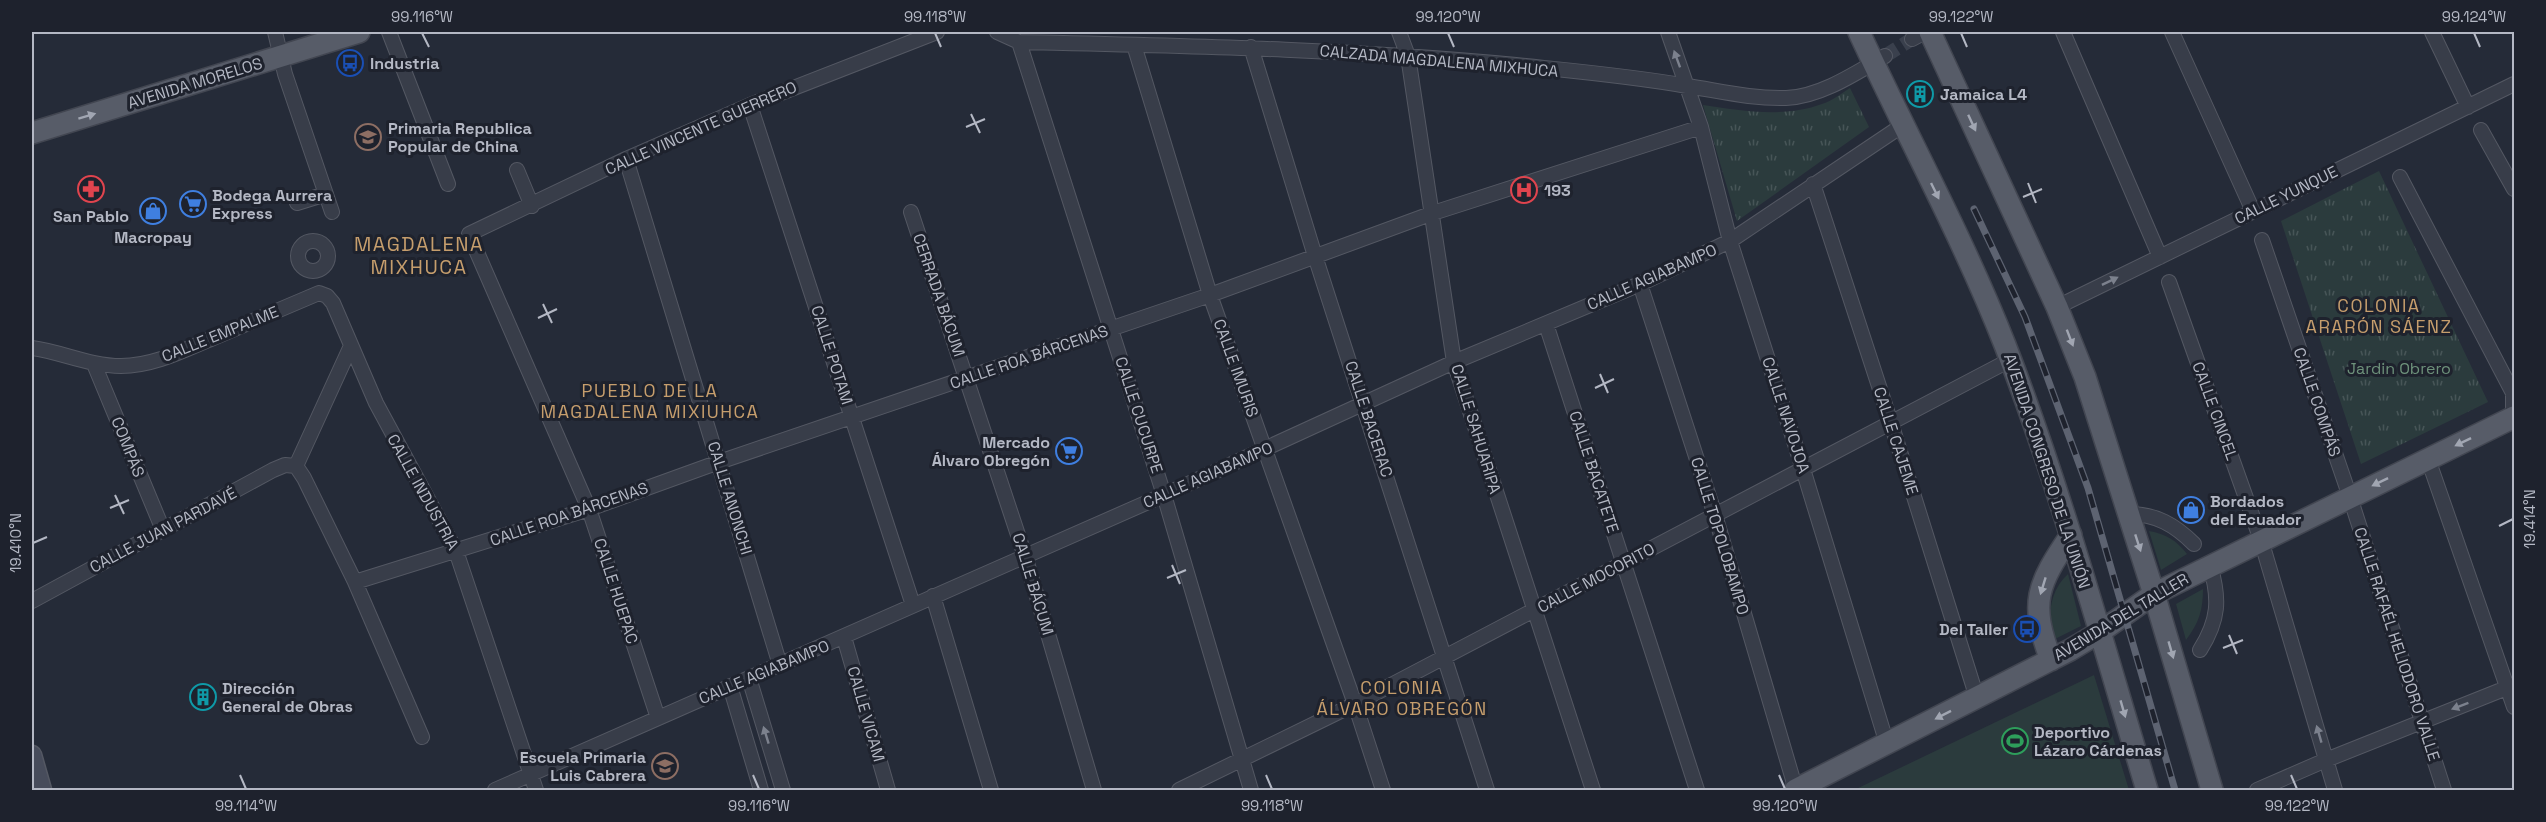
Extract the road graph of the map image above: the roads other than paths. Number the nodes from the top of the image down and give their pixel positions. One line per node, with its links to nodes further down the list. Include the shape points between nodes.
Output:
1 (275, 32): 16 (street)
2 (359, 32): 16 (main road, AVENIDA MORELOS)
3 (389, 32): 30 (street)
4 (937, 32): 21 (street, CALLE VINCENTE GUERRERO)
5 (997, 32): 13 (street, CALZADA MAGDALENA MIXHUCA)
6 (1399, 32): 17 (street, CALLE SAHUARIPA)
7 (1668, 32): 20 (street, CALLE NAVOJOA, one-way to 7)
8 (1859, 32): 18 (main road, AVENIDA CONGRESO DE LA UNIÓN)
9 (2062, 32): 44 (street)
10 (2172, 32): 36 (street)
11 (2432, 32): 22 (street)
12 (1922, 34): 50 (main road, one-way to 50)
13 (1019, 42): 14 (street, CALZADA MAGDALENA MIXHUCA); 52 (street, CALLE CUCURPE)
14 (1134, 45): 15 (street, CALZADA MAGDALENA MIXHUCA); 49 (street, CALLE IMURIS)
15 (1251, 47): 17 (street, CALZADA MAGDALENA MIXHUCA); 43 (street, CALLE BACERAC)
16 (283, 56): 26 (main road, AVENIDA MORELOS, one-way to 16); 33 (street, via 285,74)
17 (1408, 56): 20 (street, CALZADA MAGDALENA MIXHUCA); 39 (street, CALLE SAHUARIPA)
18 (1879, 59): 20 (street, CALZADA MAGDALENA MIXHUCA, via 1815,92 1788,98); 23 (main road, AVENIDA CONGRESO DE LA UNIÓN)
19 (2514, 84): 22 (street, CALLE YUNQUE)
20 (1687, 86): 24 (street, CALLE NAVOJOA)
21 (750, 105): 27 (street, CALLE VINCENTE GUERRERO); 61 (street, CALLE POTAM)
22 (2468, 107): 36 (street, CALLE YUNQUE)
23 (1903, 125): 31 (street, CALLE AGIABAMPO); 55 (main road, AVENIDA CONGRESO DE LA UNIÓN, one-way to 55)
24 (1701, 127): 39 (street, CALLE ROA BÁRCENAS); 42 (street, CALLE NAVOJOA)
25 (2481, 130): 32 (street)
26 (32, 133)
27 (626, 159): 35 (street, CALLE VINCENTE GUERRERO); 66 (street, CALLE ANONCHI)
28 (517, 170): 35 (street)
29 (2400, 177): 59 (street)
30 (448, 184)
31 (1813, 184): 42 (street, CALLE AGIABAMPO); 63 (street, CALLE CAJEME)
32 (2514, 189)
33 (326, 194): 34 (street); 37 (street)
34 (297, 203)
35 (532, 206): 40 (street, CALLE VINCENTE GUERRERO)
36 (2253, 211): 44 (street, CALLE YUNQUE)
37 (332, 212)
38 (911, 212): 58 (street, CERRADA BÁCUM)
39 (1433, 213): 43 (street, CALLE ROA BÁRCENAS); 56 (street, CALLE SAHUARIPA)
40 (469, 234): 71 (street, CALLE HUEPAC)
41 (2262, 240): 70 (street, CALLE COMPÁS)
42 (1730, 241): 47 (street, CALLE AGIABAMPO); 68 (street, CALLE NAVOJOA)
43 (1315, 256): 49 (street, CALLE ROA BÁRCENAS); 60 (street, CALLE BACERAC)
44 (2160, 257): 50 (street, CALLE YUNQUE, one-way to 44)
45 (311, 270): 48 (street)
46 (2169, 282): 76 (street, CALLE CINCEL)
47 (1640, 284): 51 (street, CALLE AGIABAMPO); 73 (street, CALLE TOPOLOBAMPO)
48 (319, 293): 54 (street, CALLE INDUSTRIA, via 333,303); 57 (street, CALLE EMPALME, via 174,355 143,364)
49 (1210, 296): 52 (street, CALLE ROA BÁRCENAS); 64 (street, CALLE IMURIS)
50 (2057, 307): 72 (main road, one-way to 72, via 2085,377)
51 (1546, 324): 56 (street, CALLE AGIABAMPO); 80 (street, CALLE BACATETE)
52 (1111, 328): 58 (street, CALLE ROA BÁRCENAS); 69 (street, CALLE CUCURPE)
53 (32, 348): 57 (street, CALLE EMPALME)
54 (350, 348): 67 (street); 78 (street, CALLE INDUSTRIA, via 403,457)
55 (2010, 360): 63 (street, CALLE MOCORITO); 75 (main road, AVENIDA CONGRESO DE LA UNIÓN)
56 (1454, 362): 60 (street, CALLE AGIABAMPO); 87 (street, CALLE SAHUARIPA)
57 (94, 364): 74 (street, COMPÁS)
58 (967, 378): 61 (street, CALLE ROA BÁRCENAS); 79 (street, CALLE BÁCUM)
59 (2514, 394): 62 (street)
60 (1364, 404): 64 (street, CALLE AGIABAMPO); 91 (street, CALLE BACERAC)
61 (852, 418): 66 (street, CALLE ROA BÁRCENAS); 86 (street, CALLE POTAM)
62 (2514, 418): 65 (main road, AVENIDA DEL TALLER, one-way to 65)
63 (1891, 423): 68 (street, CALLE MOCORITO); 97 (street, CALLE CAJEME)
64 (1265, 449): 69 (street, CALLE AGIABAMPO); 98 (street, CALLE IMURIS)
65 (2428, 459): 70 (main road, AVENIDA DEL TALLER, one-way to 70); 96 (street)
66 (719, 462): 71 (street, CALLE ROA BÁRCENAS); 93 (street, CALLE ANONCHI)
67 (296, 466): 74 (street, CALLE JUAN PARDAVÉ, via 273,470); 82 (street)
68 (1803, 469): 73 (street, CALLE MOCORITO); 103 (street, CALLE NAVOJOA)
69 (1164, 495): 79 (street, CALLE AGIABAMPO); 106 (street, CALLE CUCURPE)
70 (2350, 497): 76 (main road, AVENIDA DEL TALLER); 101 (street, CALLE RAFAÉL HELIODORO VALLE)
71 (589, 509): 78 (street, CALLE ROA BÁRCENAS); 100 (street, CALLE HUEPAC)
72 (2129, 514): 77 (street, via 2145,514 2167,522); 83 (main road, one-way to 83)
73 (1715, 515): 80 (street, CALLE MOCORITO); 124 (street, CALLE TOPOLOBAMPO)
74 (163, 530): 85 (street, CALLE JUAN PARDAVÉ)
75 (2071, 535): 88 (main road, AVENIDA CONGRESO DE LA UNIÓN); 92 (main road, one-way to 92, via 2047,573 2039,599 2039,624)
76 (2261, 540): 81 (main road, AVENIDA DEL TALLER); 107 (street, CALLE CINCEL, one-way to 76)
77 (2194, 544)
78 (456, 551): 82 (street, CALLE ROA BÁRCENAS); 104 (street, CALLE INDUSTRIA)
79 (1025, 556): 84 (street, CALLE AGIABAMPO); 117 (street, CALLE BÁCUM)
80 (1624, 563): 87 (street, CALLE MOCORITO); 123 (street, CALLE BACATETE)
81 (2210, 565): 83 (main road, AVENIDA DEL TALLER); 90 (street, via 2217,589 2216,616)
82 (355, 582): 102 (street)
83 (2154, 594): 88 (main road, AVENIDA DEL TALLER); 126 (main road, one-way to 126)
84 (933, 596): 86 (street, CALLE AGIABAMPO); 116 (street)
85 (32, 600)
86 (913, 605): 89 (street, CALLE AGIABAMPO)
87 (1533, 610): 91 (street, CALLE MOCORITO); 122 (street, CALLE SAHUARIPA)
88 (2100, 633): 92 (main road, AVENIDA DEL TALLER); 125 (main road, AVENIDA CONGRESO DE LA UNIÓN, one-way to 125)
89 (844, 637): 93 (street, CALLE AGIABAMPO); 115 (street, CALLE VICAM)
90 (2200, 650)
91 (1446, 656): 98 (street, CALLE MOCORITO); 121 (street, CALLE BACERAC)
92 (2051, 660): 97 (main road, AVENIDA DEL TALLER)
93 (780, 665): 94 (street, CALLE AGIABAMPO)
94 (749, 678): 95 (street, CALLE AGIABAMPO); 114 (street, one-way to 94)
95 (730, 686): 100 (street, CALLE AGIABAMPO); 113 (street)
96 (2511, 686): 99 (street); 101 (street, one-way to 101)
97 (1977, 698): 103 (main road, AVENIDA DEL TALLER, one-way to 103)
98 (1355, 704): 106 (street, CALLE MOCORITO); 120 (street, CALLE IMURIS)
99 (2514, 707)
100 (658, 718): 108 (street, CALLE AGIABAMPO)
101 (2422, 721): 107 (street); 129 (street, CALLE RAFAÉL HELIODORO VALLE)
102 (422, 736)
103 (1887, 744): 124 (main road, AVENIDA DEL TALLER)
104 (523, 753): 108 (street, CALLE INDUSTRIA); 109 (street)
105 (32, 755): 110 (main road)
106 (1242, 758): 118 (street, CALLE MOCORITO); 119 (street, CALLE CUCURPE)
107 (2326, 760): 127 (street); 128 (street, CALLE CINCEL)
108 (531, 774): 109 (street, CALLE AGIABAMPO); 112 (street, CALLE INDUSTRIA)
109 (511, 787): 111 (street, CALLE AGIABAMPO)
110 (42, 790)
111 (495, 790)
112 (537, 790)
113 (761, 790)
114 (783, 790)
115 (888, 790)
116 (991, 790)
117 (1094, 790)
118 (1179, 790)
119 (1251, 790)
120 (1383, 790)
121 (1487, 790)
122 (1593, 790)
123 (1697, 790)
124 (1796, 790)
125 (2147, 790)
126 (2212, 790)
127 (2257, 790)
128 (2335, 790)
129 (2444, 790)

